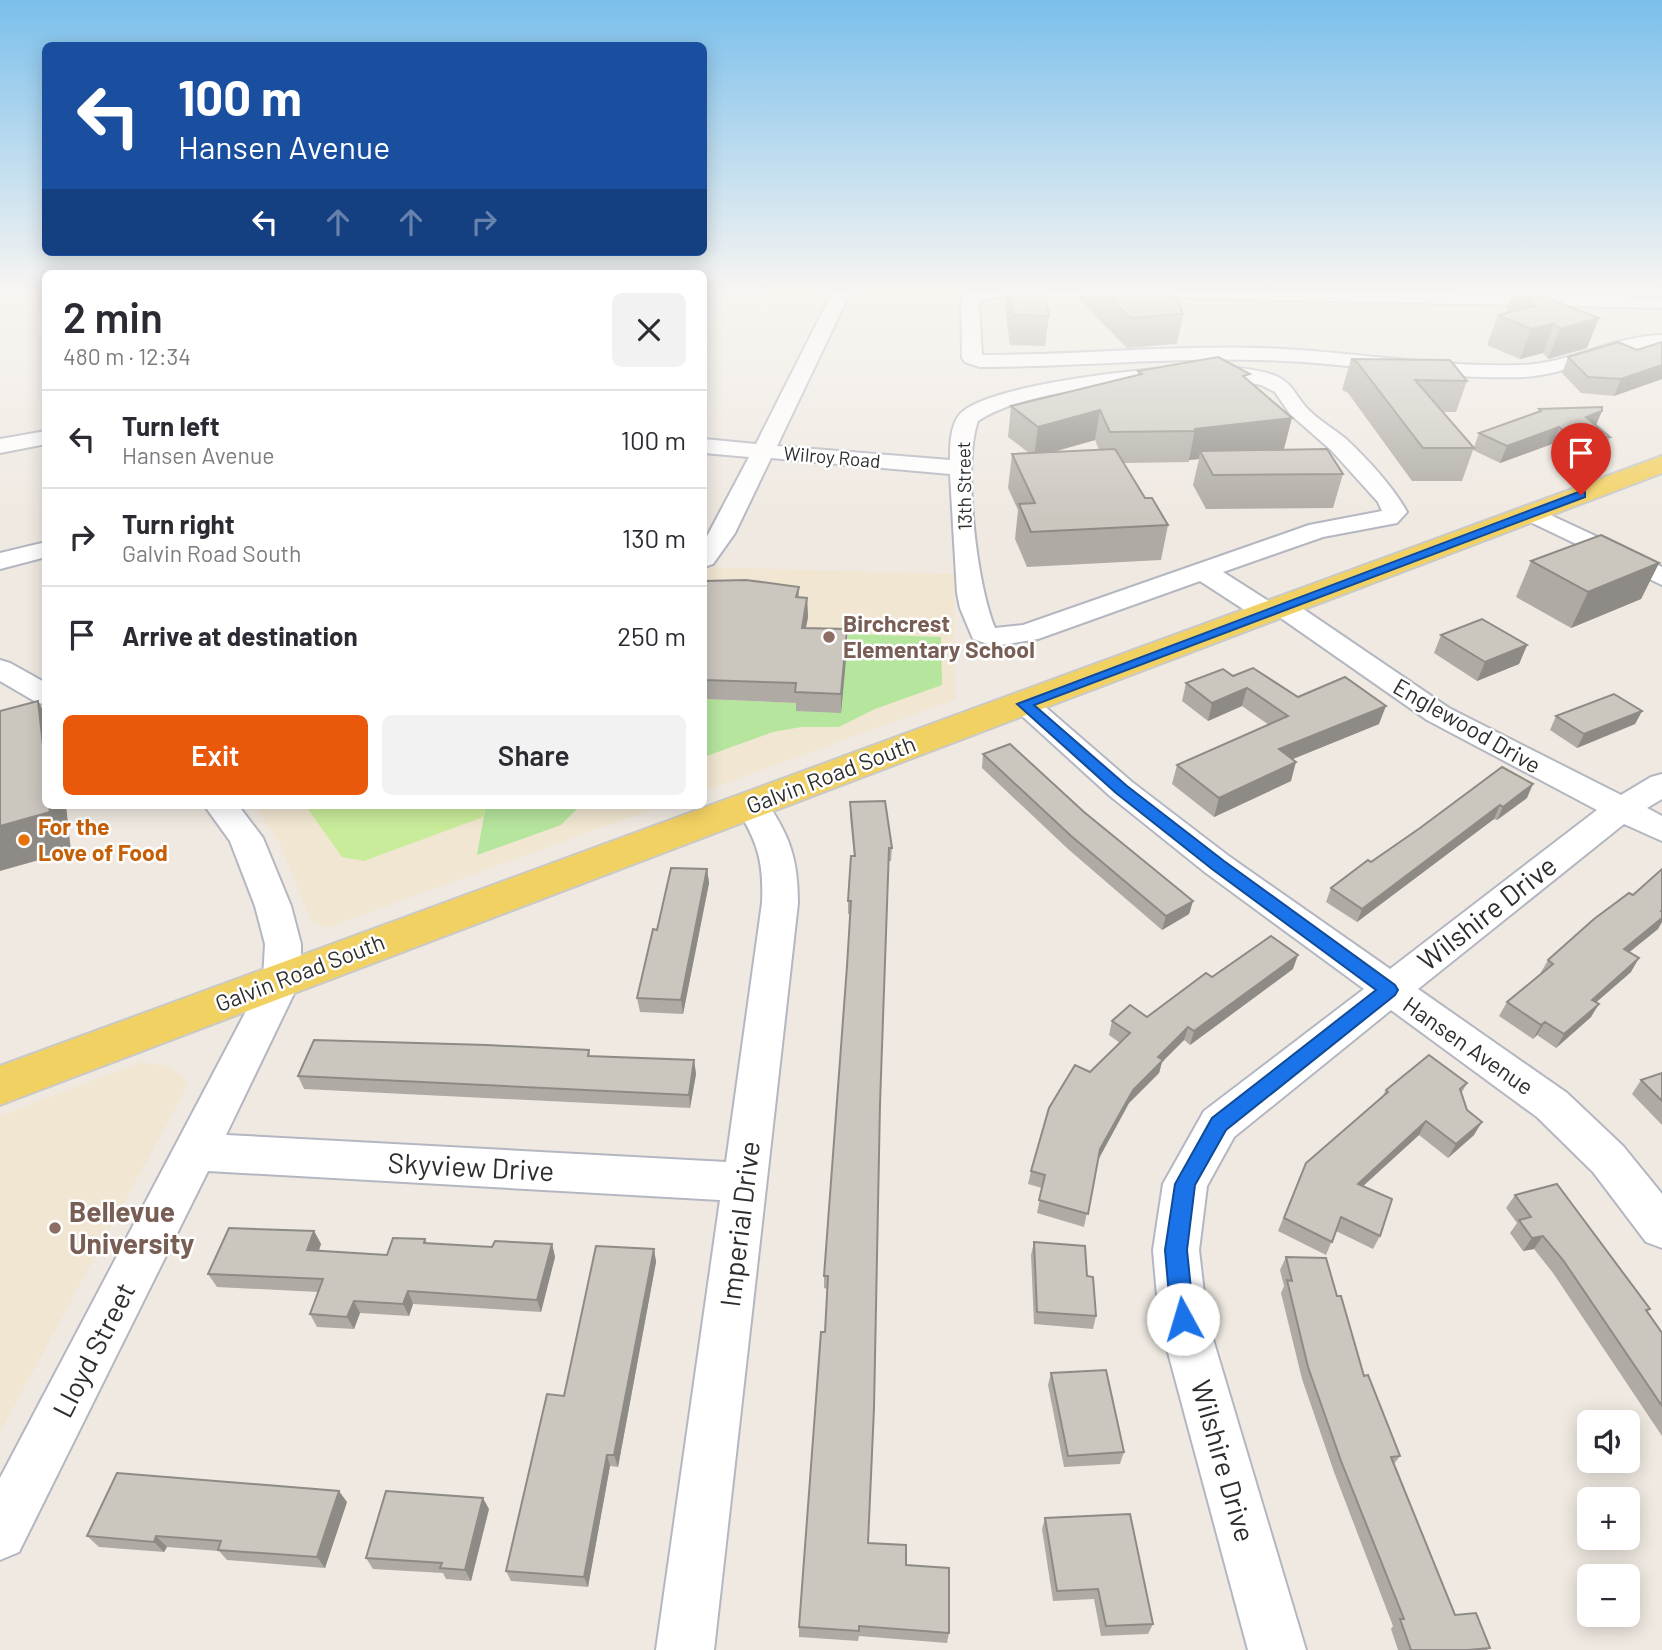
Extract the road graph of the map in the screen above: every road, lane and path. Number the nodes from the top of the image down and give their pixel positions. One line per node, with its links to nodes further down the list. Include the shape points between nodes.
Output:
1 (805, 366): 7 (street)
2 (1412, 366): 3 (street, via 1475,371)
3 (1563, 366)
4 (42, 438): 5 (street)
5 (0, 446)
6 (707, 446): 7 (street, Wilroy Road)
7 (764, 451): 9 (street, Wilroy Road); 12 (street)
8 (1662, 464): 10 (main road, Galvin Road South)
9 (961, 468): 14 (street, 13th Street, via 973,607 983,633 994,638 1028,633); 14 (street, 13th Street, via 967,419 977,411 1119,378 1241,375 1283,388 1297,410 1339,445 1395,512 1388,518 1318,530)
10 (1531, 513): 15 (street); 16 (main road, Galvin Road South)
11 (42, 550): 13 (street)
12 (707, 555)
13 (0, 561)
14 (1203, 571): 16 (street, Englewood Drive)
15 (1662, 577)
16 (1274, 609): 19 (main road, Galvin Road South); 23 (street, Englewood Drive, via 1438,714)
17 (0, 669): 18 (street)
18 (42, 694)
19 (1024, 704): 21 (main road, Galvin Road South); 26 (street, Hansen Avenue, via 1132,798)
20 (1662, 784): 23 (street, Wilshire Drive)
21 (751, 805): 25 (main road, Galvin Road South); 29 (street, Imperial Drive, via 772,834 781,875)
22 (223, 809): 25 (street, via 246,838 273,906 283,944)
23 (1620, 809): 24 (street, Englewood Drive); 26 (street, Wilshire Drive)
24 (1662, 830)
25 (282, 979): 27 (main road, Galvin Road South); 28 (street, Lloyd Street)
26 (1389, 990): 30 (street, Hansen Avenue, via 1552,1105 1608,1159); 33 (street, Wilshire Drive, via 1219,1124 1185,1184 1176,1250 1183,1319)
27 (0, 1086)
28 (196, 1152): 29 (street, Skyview Drive); 31 (street, Lloyd Street)
29 (746, 1182): 32 (street, Imperial Drive)
30 (1662, 1228)
31 (0, 1533)
32 (685, 1650)
33 (1277, 1650)

